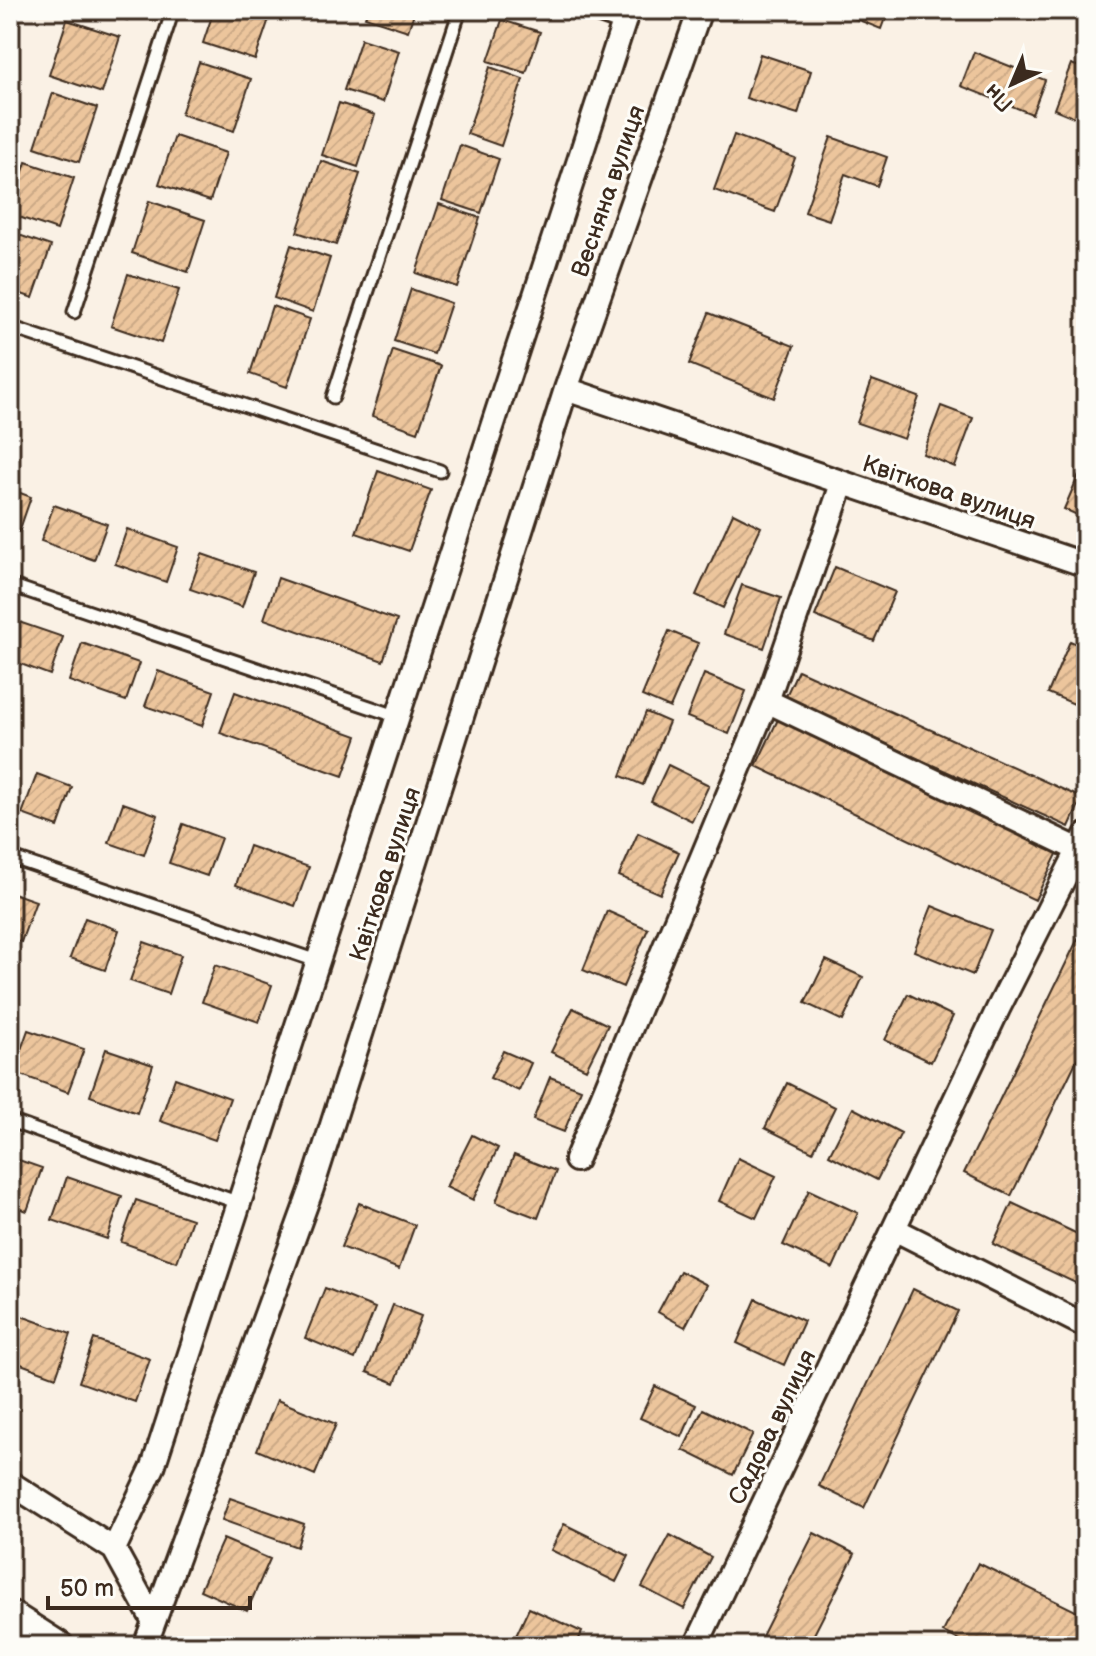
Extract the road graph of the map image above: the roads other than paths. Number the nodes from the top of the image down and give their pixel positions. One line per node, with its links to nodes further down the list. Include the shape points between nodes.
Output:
1 (173, 10): 6 (lane)
2 (460, 10): 9 (lane)
3 (581, 10): 5 (lane)
4 (700, 10): 8 (street, Весняна вулиця)
5 (626, 17): 15 (street)
6 (74, 312)
7 (10, 327): 10 (lane)
8 (566, 389): 11 (street, Квіткова вулиця); 27 (street, Квіткова вулиця, via 312,1188)
9 (333, 397)
10 (440, 471)
11 (842, 484): 12 (street, Квіткова вулиця); 14 (street, Квіткова вулиця)
12 (1086, 565)
13 (10, 585): 15 (lane)
14 (767, 701): 16 (street); 20 (street, Квіткова вулиця)
15 (396, 716): 18 (street)
16 (1082, 842): 22 (street, Садова вулиця)
17 (10, 857): 18 (lane)
18 (317, 961): 21 (street)
19 (10, 1121): 21 (lane)
20 (576, 1160)
21 (239, 1203): 25 (street, via 153,1467)
22 (896, 1230): 23 (street); 30 (street, Садова вулиця)
23 (1086, 1326)
24 (10, 1483): 25 (street)
25 (114, 1549): 27 (street)
26 (10, 1614): 28 (street)
27 (153, 1620): 29 (street, Квіткова вулиця)
28 (60, 1646)
29 (145, 1646)
30 (696, 1646)

